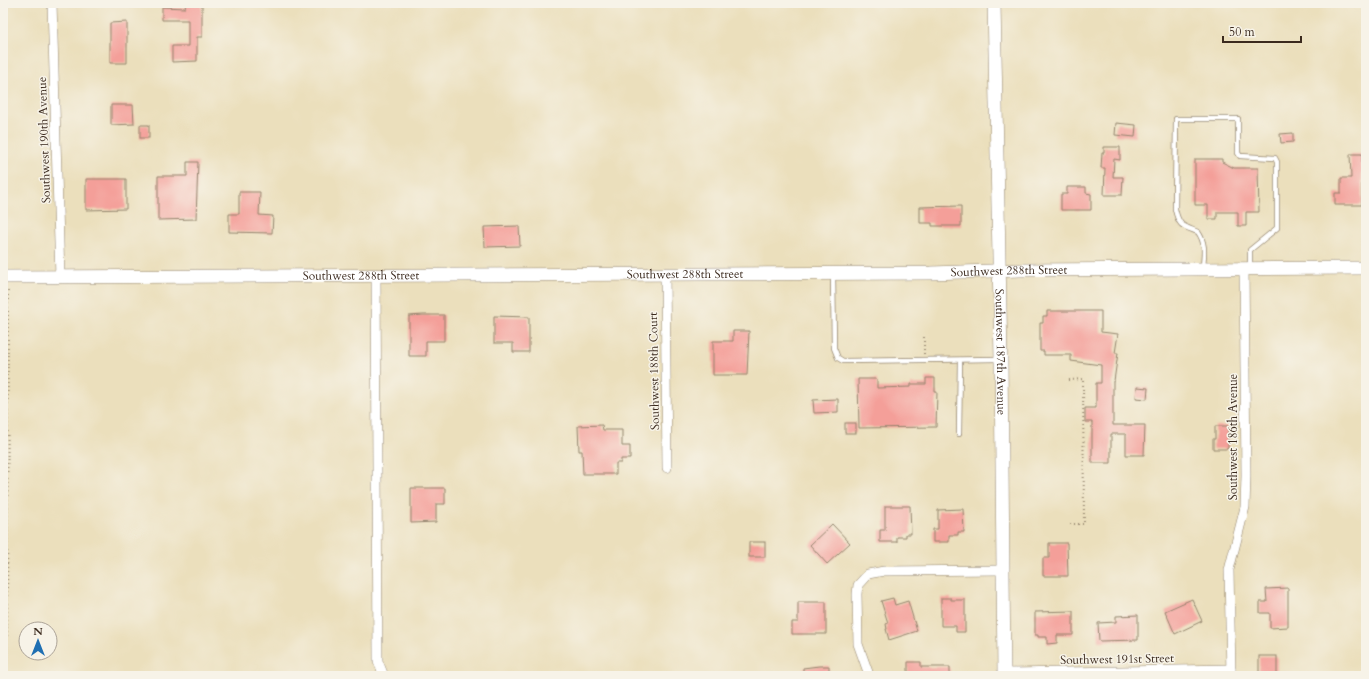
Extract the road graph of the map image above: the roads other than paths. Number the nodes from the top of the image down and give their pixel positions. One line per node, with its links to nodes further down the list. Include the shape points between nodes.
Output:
1 (52, 3): 11 (street, Southwest 190th Avenue)
2 (994, 3): 6 (street, Southwest 187th Avenue)
3 (1247, 268): 4 (street, Southwest 288th Street); 5 (street, Southwest 288th Street); 5 (lane, via 1250,250 1277,228 1277,162 1275,158 1240,156 1238,118 1176,119 1175,209 1179,222 1187,229 1198,232 1202,238); 18 (street, Southwest 186th Avenue, via 1245,507 1229,570)
4 (1366, 268)
5 (1203, 269): 6 (street, Southwest 288th Street)
6 (999, 271): 8 (street, Southwest 288th Street); 12 (street, Southwest 187th Avenue)
7 (665, 273): 8 (street, Southwest 288th Street); 9 (street, Southwest 288th Street); 15 (street, Southwest 188th Court)
8 (833, 273): 13 (lane, via 834,348 838,358 843,361)
9 (376, 275): 11 (street, Southwest 288th Street); 20 (street, via 378,661)
10 (5, 277): 11 (street, Southwest 288th Street)
11 (60, 277)
12 (1001, 359): 13 (lane); 16 (street, Southwest 187th Avenue)
13 (960, 360): 14 (lane)
14 (960, 434)
15 (667, 468)
16 (1003, 570): 17 (street, via 884,571 868,574 858,585 857,594 858,644); 19 (street, Southwest 187th Avenue)
17 (868, 672)
18 (1231, 673): 19 (street, Southwest 191st Street)
19 (1004, 675)
20 (384, 676)

